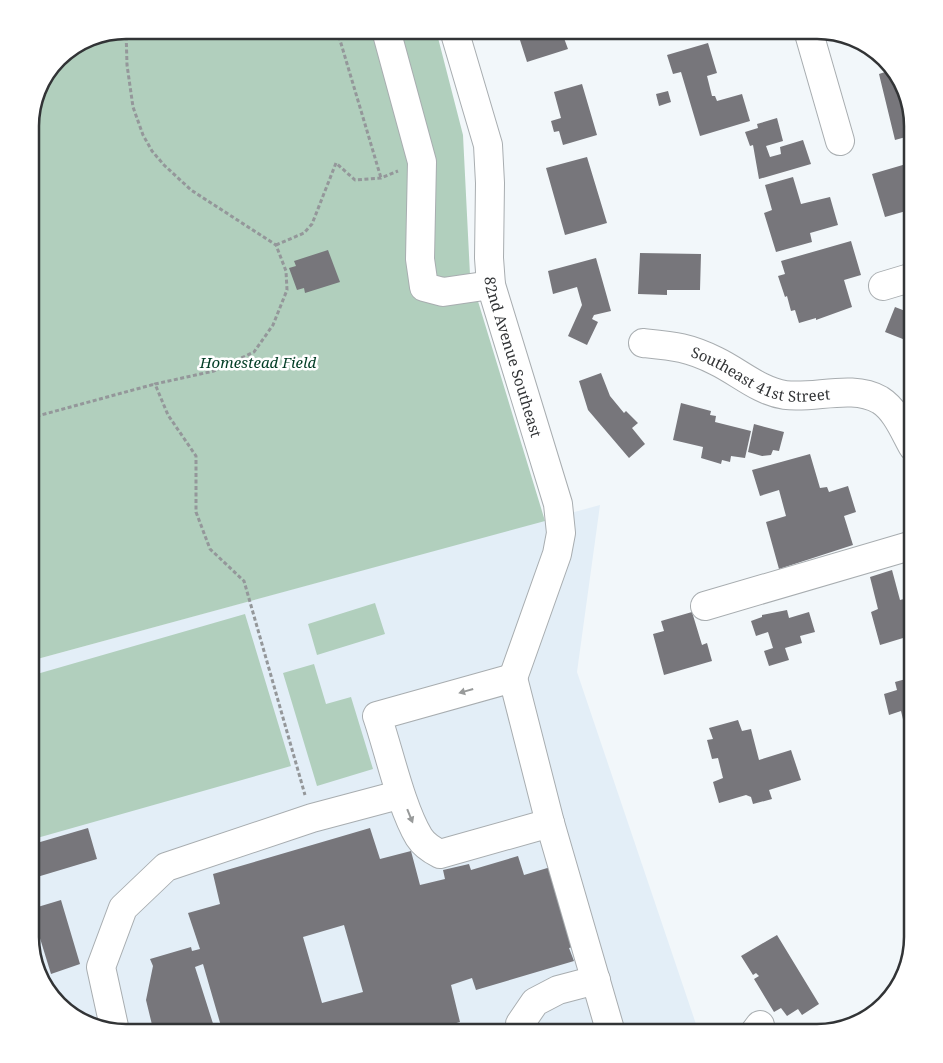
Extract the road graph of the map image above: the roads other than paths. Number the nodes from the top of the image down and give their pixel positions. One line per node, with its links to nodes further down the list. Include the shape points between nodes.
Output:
1 (388, 39): 6 (street, via 422,162 420,259 424,287 443,292)
2 (457, 39): 6 (street, 82nd Avenue Southeast, via 488,145)
3 (811, 39): 4 (street)
4 (840, 141)
5 (904, 280): 7 (street)
6 (491, 285): 12 (street, 82nd Avenue Southeast, via 558,504 560,533 557,554)
7 (883, 286)
8 (643, 344): 9 (street, Southeast 41st Street, via 685,348 785,395 842,394 879,400 893,411)
9 (904, 431)
10 (904, 548): 11 (street)
11 (705, 606)
12 (513, 678): 14 (street); 14 (street, one-way to 14, via 378,716 409,814 420,838 433,851 440,854)
13 (391, 797): 16 (street, via 312,818 166,867 123,908 101,966)
14 (550, 823): 15 (street)
15 (596, 980): 17 (street, via 558,990 535,1002); 18 (street)
16 (113, 1024)
17 (520, 1024)
18 (608, 1024)

